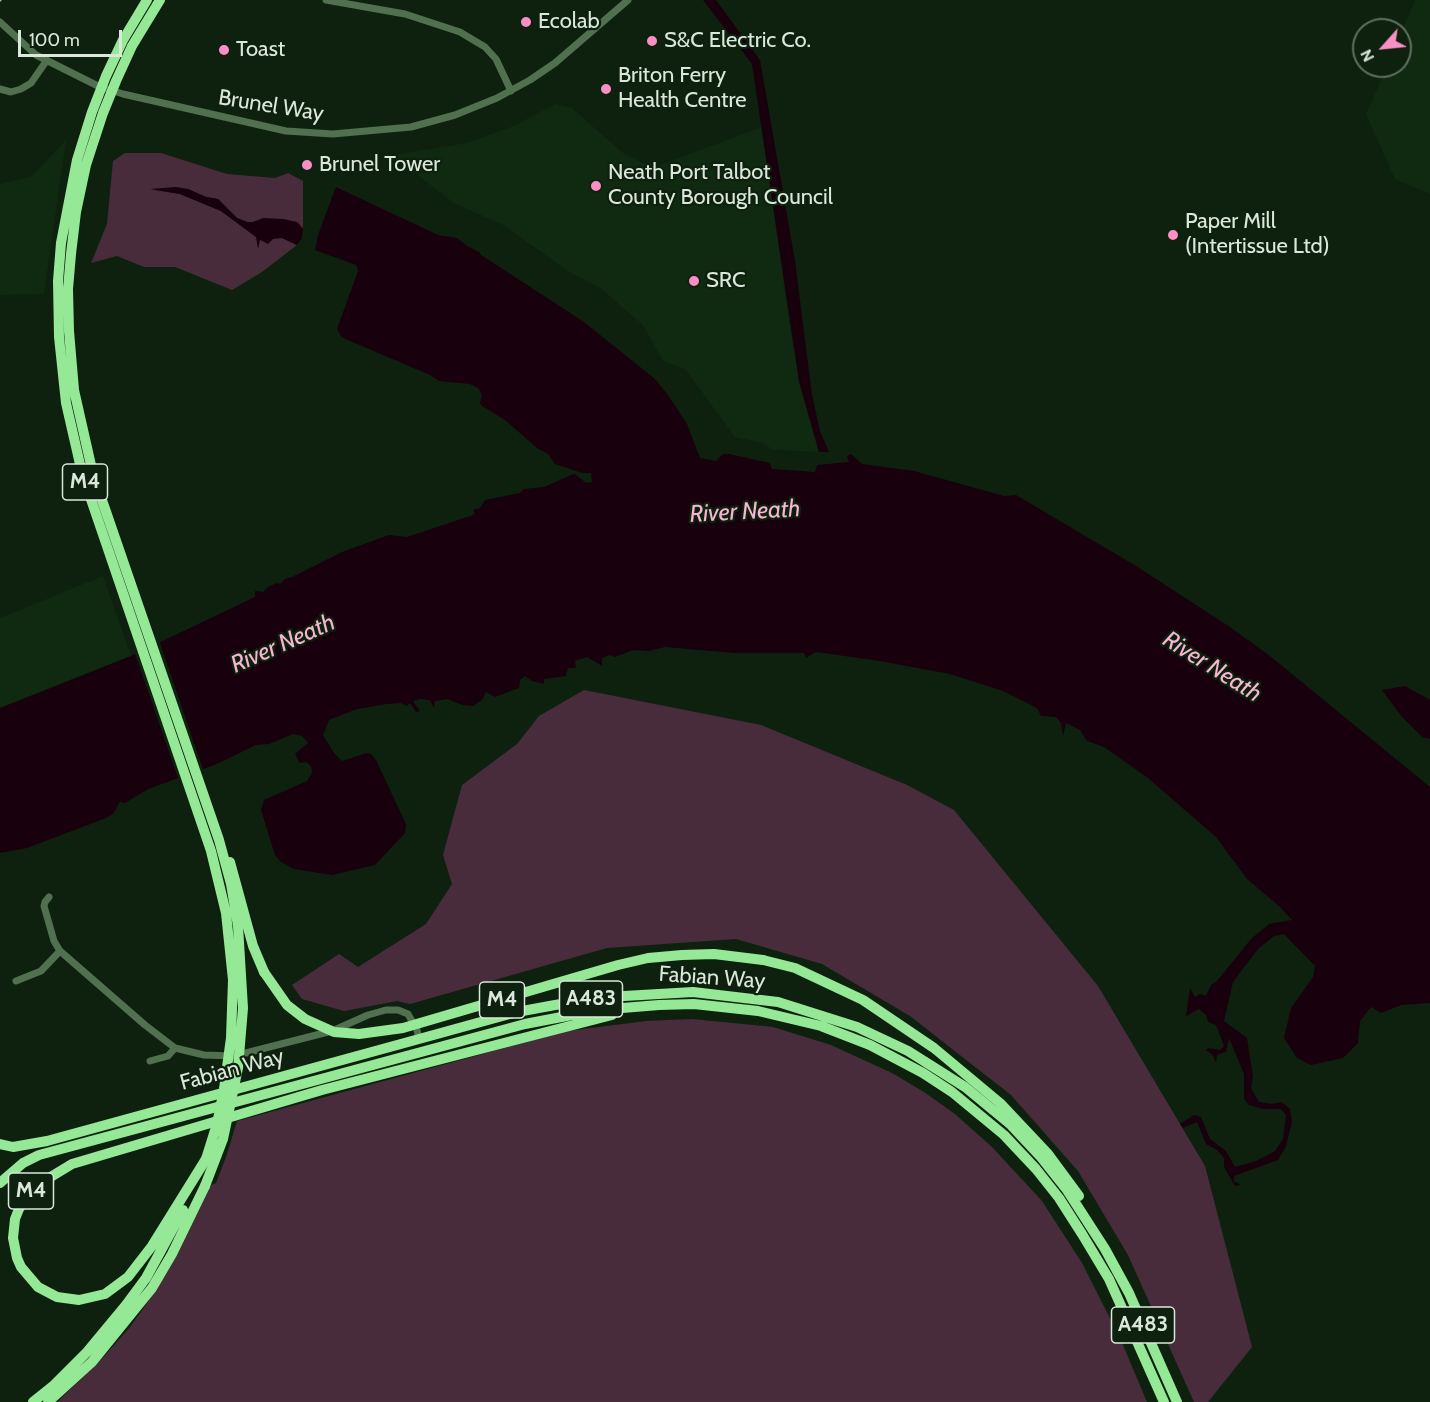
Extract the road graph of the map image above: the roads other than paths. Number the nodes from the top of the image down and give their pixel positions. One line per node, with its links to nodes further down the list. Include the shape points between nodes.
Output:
1 (147, 0): 20 (highway, M4, bridge, via 106,76 77,160 58,281 59,337 66,403 82,473 212,851 226,913 232,980 231,1038 223,1097 206,1159)
2 (159, 0): 10 (highway, M4, bridge, via 124,62 92,145 73,232 69,331 74,390 93,474)
3 (326, 0): 5 (street)
4 (628, 0): 9 (street, Brunel Way, via 555,63)
5 (357, 3): 9 (street, via 448,26 466,35 496,59)
6 (0, 22): 7 (street, Brunel Way)
7 (46, 60): 8 (street, via 31,83 11,92); 9 (street, Brunel Way, via 123,94 312,134 411,127 476,108)
8 (0, 89)
9 (511, 91)
10 (198, 778): 21 (highway, M4, bridge, via 264,972 287,1005 305,1019 325,1029 359,1034 403,1028 648,958 714,954 795,968 863,1000 934,1048 1000,1102 1073,1185); 23 (highway, M4, bridge, via 231,884 238,926 243,988 232,1107 205,1186 152,1287 92,1362)
11 (49, 897): 12 (street, via 44,906)
12 (60, 951): 13 (street, via 41,971); 16 (street)
13 (16, 981)
14 (659, 1005): 19 (highway, Fabian Way / A483, via 598,1010 478,1035 39,1155); 20 (highway, M4, via 590,1019 322,1090 72,1164 31,1191 19,1209 13,1238 21,1267 38,1287 57,1297 79,1300 105,1294 128,1277); 24 (highway, Fabian Way / A483, via 727,1007 821,1026 896,1058 952,1092 1036,1169 1059,1198 1109,1279)
15 (419, 1039): 16 (street, via 408,1014 386,1010 332,1031 234,1056 204,1055); 18 (highway, Fabian Way / A483, via 47,1141 13,1147); 21 (highway, Fabian Way / A483, via 555,1005 655,993 744,997 819,1014 908,1051 988,1105 1047,1165)
16 (175, 1048): 17 (street, via 168,1056)
17 (150, 1061)
18 (0, 1144)
19 (0, 1183)
20 (189, 1190): 22 (highway, M4, via 146,1278 87,1352)
21 (1106, 1249): 25 (highway, Fabian Way / A483)
22 (33, 1402)
23 (48, 1402)
24 (1164, 1402)
25 (1177, 1402)

